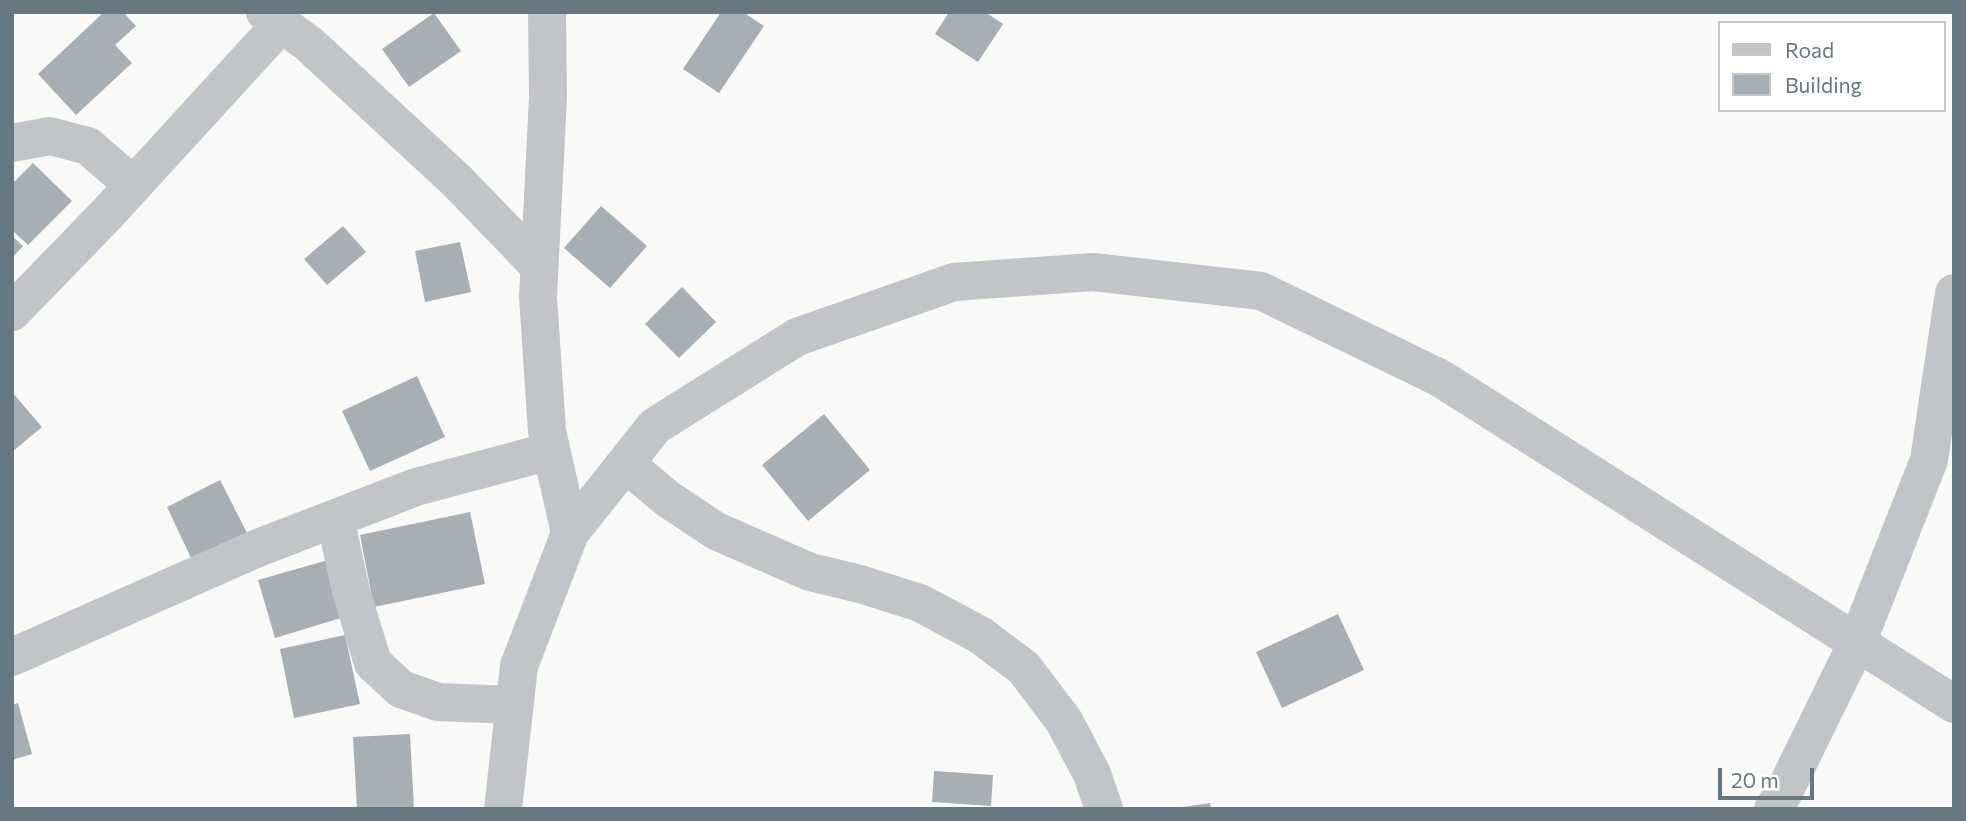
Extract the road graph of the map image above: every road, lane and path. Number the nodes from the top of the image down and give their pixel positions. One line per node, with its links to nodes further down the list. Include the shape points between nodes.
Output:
1 (547, 12): 5 (street, via 548,97)
2 (273, 18): 4 (street); 5 (street, via 309,44 457,181)
3 (12, 143): 4 (street, via 50,136 88,146)
4 (133, 185): 7 (street)
5 (539, 266): 8 (street)
6 (1954, 293): 12 (street, via 1929,460)
7 (12, 312)
8 (551, 451): 10 (street, via 416,486); 11 (street)
9 (626, 464): 11 (street); 12 (street, via 656,426 797,337 954,282 1093,272 1261,290 1440,378); 17 (street, via 716,531 810,572 920,603 991,643 1024,668 1064,721 1092,774)
10 (335, 518): 13 (street); 15 (street, via 373,663 401,689 438,702)
11 (570, 533): 15 (street, via 519,666)
12 (1857, 643): 14 (street); 18 (street)
13 (12, 657)
14 (1954, 704)
15 (514, 705): 16 (street)
16 (503, 809)
17 (1104, 809)
18 (1773, 809)

